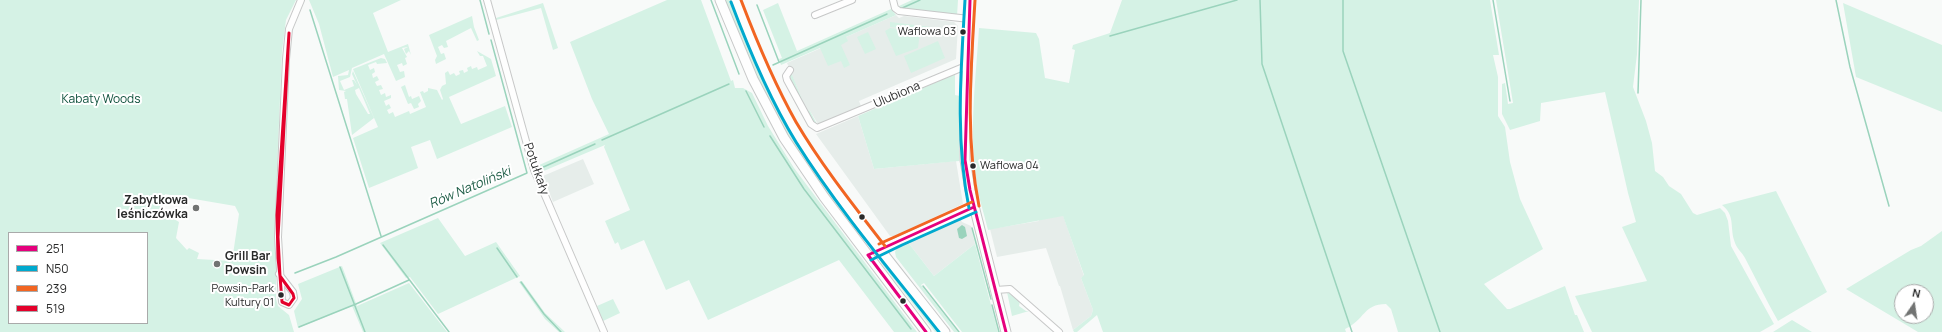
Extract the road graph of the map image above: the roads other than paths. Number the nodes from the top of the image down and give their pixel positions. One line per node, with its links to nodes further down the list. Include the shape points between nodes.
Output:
1 (301, 0): 17 (street, via 292,19 287,40 279,170)
2 (487, 0): 19 (street, Potułkały, via 534,170)
3 (720, 0): 15 (main road, via 753,79 784,138)
4 (736, 0): 14 (main road, via 770,84 798,134)
5 (852, 0): 8 (street)
6 (893, 0): 9 (street, via 895,8 899,11)
7 (970, 0): 9 (main road)
8 (815, 15)
9 (969, 19): 10 (main road)
10 (967, 67): 11 (street, Ulubiona, via 817,128 811,124 787,80 786,76); 12 (main road, via 965,151)
11 (790, 70)
12 (974, 207): 13 (main road); 18 (main road)
13 (900, 240): 14 (main road); 16 (main road, via 892,252)
14 (881, 249): 15 (main road); 16 (main road)
15 (868, 255): 20 (main road)
16 (894, 267): 21 (main road)
17 (280, 274)
18 (996, 290): 22 (main road); 23 (street, via 1010,289)
19 (604, 332)
20 (926, 332)
21 (945, 332)
22 (1006, 332)
23 (1059, 332)

